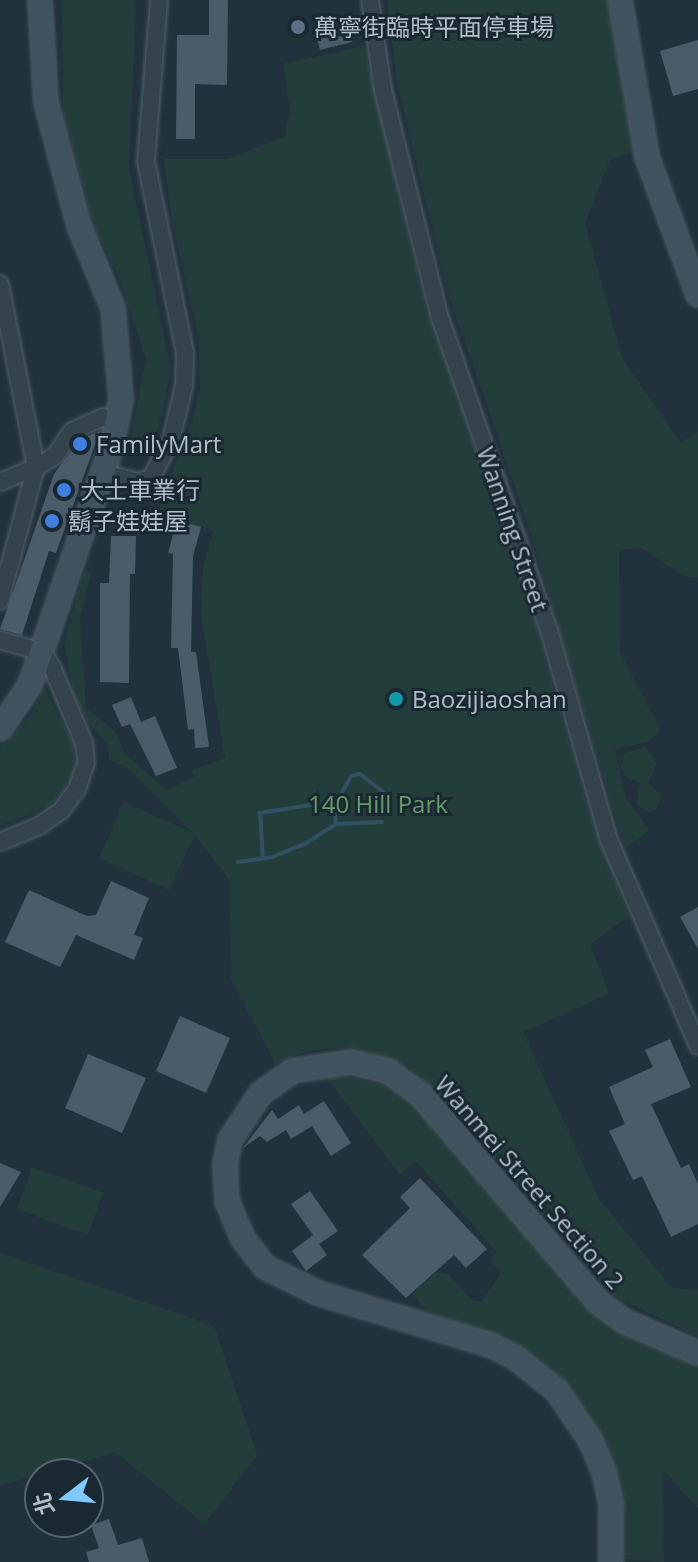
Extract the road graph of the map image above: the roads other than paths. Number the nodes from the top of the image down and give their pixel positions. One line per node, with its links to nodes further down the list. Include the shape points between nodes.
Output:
1 (40, 0): 7 (street, via 42,72 53,131 79,226 118,330 123,374)
2 (159, 0): 9 (street, via 146,161 185,353 184,386 171,440 151,478 139,482)
3 (370, 0): 16 (street, Wanning Street, via 383,90 439,315 549,630 609,840)
4 (620, 0): 6 (street, via 647,157)
5 (0, 284): 8 (street)
6 (698, 295)
7 (118, 422): 8 (street, via 103,417 72,431 55,456); 9 (street)
8 (36, 467): 10 (street); 11 (street)
9 (103, 473): 13 (street)
10 (0, 482)
11 (0, 601)
12 (0, 640): 13 (street)
13 (42, 652): 14 (street, via 27,693); 15 (street, via 84,743 83,777 52,818)
14 (0, 729)
15 (0, 842)
16 (698, 1046)
17 (698, 1353): 18 (street, Wanmei Street Section 2, via 626,1322 598,1302 420,1094 388,1071 351,1062 293,1071 261,1093 230,1140 227,1201 243,1239 265,1267 326,1295 490,1345 557,1391 591,1441 604,1472 611,1504)
18 (611, 1562)

